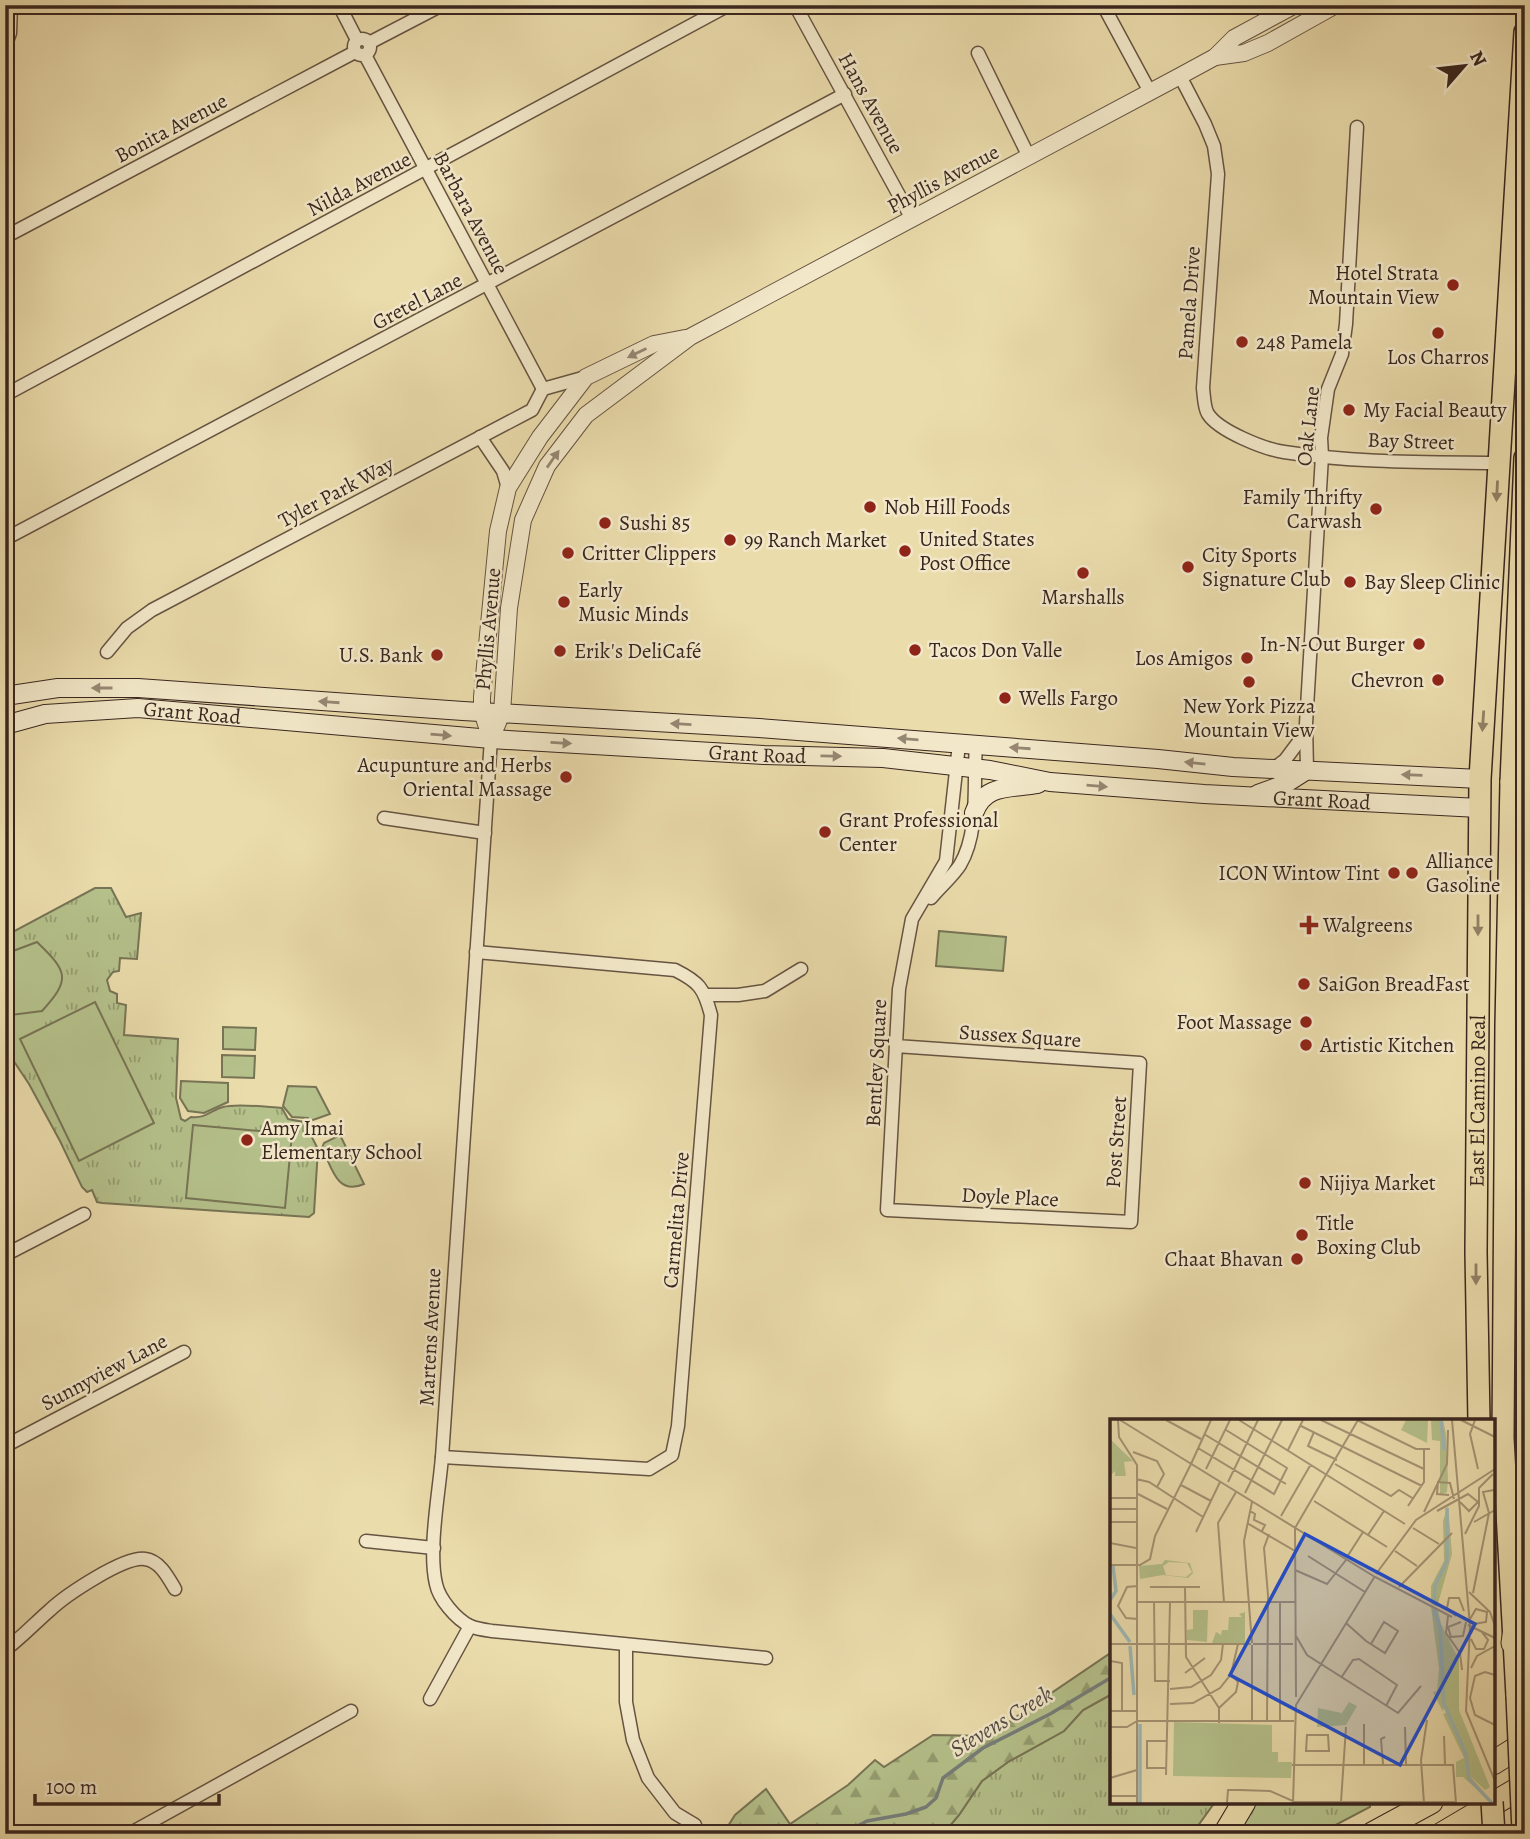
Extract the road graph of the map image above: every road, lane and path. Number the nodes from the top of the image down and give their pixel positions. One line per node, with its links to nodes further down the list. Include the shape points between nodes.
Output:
1 (11, 5): 10 (street)
2 (339, 5): 11 (street, Barbara Avenue)
3 (442, 5): 11 (street, Bonita Avenue)
4 (729, 5): 19 (street, Nilda Avenue)
5 (795, 5): 16 (street, Hans Avenue)
6 (1102, 5): 15 (street)
7 (1295, 5): 13 (street, Phyllis Avenue, via 1234,38)
8 (1336, 5): 13 (street, Phyllis Avenue, via 1268,43 1244,53)
9 (1525, 32): 30 (main road, East El Camino Real)
10 (5, 47)
11 (362, 48): 19 (street, Barbara Avenue); 21 (street, Bonita Avenue)
12 (978, 53): 18 (street)
13 (1215, 57): 14 (street, Phyllis Avenue)
14 (1180, 76): 15 (street, Phyllis Avenue); 28 (street, Pamela Drive, via 1214,146 1218,174 1203,388 1206,412 1230,432 1268,448)
15 (1150, 92): 18 (street, Phyllis Avenue)
16 (845, 94): 20 (street, Hans Avenue); 22 (street, Gretel Lane)
17 (1357, 127): 28 (street, Oak Lane, via 1346,324 1342,354 1328,389)
18 (1029, 157): 20 (street, Phyllis Avenue)
19 (427, 170): 22 (street, Barbara Avenue); 26 (street, Nilda Avenue)
20 (912, 219): 23 (street, Phyllis Avenue)
21 (5, 237)
22 (488, 285): 25 (street, Barbara Avenue); 32 (street, Gretel Lane)
23 (691, 337): 24 (street, Phyllis Avenue, one-way to 24, via 654,344); 36 (street, Phyllis Avenue, one-way to 23, via 515,557 523,520 547,467 586,415)
24 (586, 377): 25 (street); 31 (street, Phyllis Avenue, via 540,437)
25 (543, 389): 27 (street, Tyler Park Way, via 532,410)
26 (5, 395)
27 (480, 437): 31 (street); 33 (street, Tyler Park Way, via 152,610 127,628)
28 (1322, 456): 30 (street, Bay Street); 38 (street, Oak Lane)
29 (1525, 459): 46 (main road, East El Camino Real)
30 (1499, 463): 44 (main road, East El Camino Real, one-way to 44)
31 (509, 488): 35 (street, Phyllis Avenue, via 498,531)
32 (5, 539)
33 (107, 652)
34 (5, 696): 35 (main road, Grant Road, one-way to 34, via 138,688 58,688)
35 (482, 712): 36 (main road, Grant Road); 39 (street, Phyllis Avenue)
36 (502, 713): 39 (street, Phyllis Avenue); 40 (main road, Grant Road, one-way to 36)
37 (5, 725): 39 (main road, Grant Road, one-way to 39, via 45,715 138,708)
38 (1306, 732): 42 (street); 43 (street, Oak Lane)
39 (491, 739): 41 (main road, Grant Road, one-way to 41, via 883,758); 54 (street, Martens Avenue)
40 (967, 744): 41 (street, Bentley Square); 42 (main road, Grant Road, one-way to 40)
41 (966, 767): 45 (main road, Grant Road); 52 (street, Bentley Square); 55 (street, Bentley Square, via 946,861)
42 (1273, 769): 43 (main road, Grant Road); 47 (main road)
43 (1307, 770): 44 (main road, Grant Road, one-way to 43); 47 (main road)
44 (1480, 779): 46 (main road, Grant Road); 50 (main road, East El Camino Real)
45 (1050, 782): 48 (main road, Grant Road, one-way to 48); 52 (main road, via 990,790 978,801)
46 (1518, 783): 51 (main road, East El Camino Real)
47 (1285, 784): 48 (main road); 49 (main road)
48 (1248, 797): 49 (main road, Grant Road)
49 (1297, 799): 50 (main road, Grant Road)
50 (1479, 808): 51 (main road, Grant Road); 61 (main road, East El Camino Real, one-way to 61)
51 (1518, 812): 59 (main road, East El Camino Real)
52 (974, 813): 55 (street, Bentley Square, via 960,865)
53 (384, 818): 54 (street)
54 (485, 833): 56 (street, Martens Avenue)
55 (912, 919): 60 (street, Bentley Square, via 899,989)
56 (476, 952): 58 (street, via 675,970 695,980); 74 (street, Martens Avenue)
57 (801, 969): 58 (street, via 765,991)
58 (706, 995): 74 (street, Carmelita Drive, via 711,1015 678,1426 671,1455 649,1469)
59 (1515, 1030): 62 (main road, East El Camino Real)
60 (896, 1046): 63 (street, Sussex Square); 66 (street, Bentley Square)
61 (1478, 1059): 64 (main road, via 1486,1060 1493,1069 1493,1159); 65 (main road, East El Camino Real)
62 (1515, 1061): 64 (main road, East El Camino Real)
63 (1140, 1063): 68 (street, Post Street)
64 (1505, 1184): 70 (main road, East El Camino Real)
65 (1477, 1197): 70 (main road, via 1488,1214 1492,1257); 72 (main road, East El Camino Real, one-way to 72)
66 (887, 1210): 68 (street, Doyle Place)
67 (84, 1214): 69 (street)
68 (1130, 1222)
69 (5, 1255)
70 (1505, 1267): 80 (main road, East El Camino Real, via 1503,1433)
71 (184, 1352): 73 (street, Sunnyview Lane)
72 (1479, 1419)
73 (5, 1446)
74 (443, 1457): 76 (street, Martens Avenue)
75 (366, 1541): 76 (street)
76 (434, 1548): 79 (street, Martens Avenue, via 436,1585 446,1603)
77 (1525, 1559): 80 (highway)
78 (175, 1589): 82 (street, via 161,1567 146,1559 132,1560 83,1586)
79 (470, 1626): 81 (street); 84 (street)
80 (1513, 1643): 93 (main road, East El Camino Real, bridge)
81 (626, 1645): 83 (street); 92 (street, via 626,1702 633,1741 648,1778 675,1813)
82 (5, 1650)
83 (766, 1658)
84 (430, 1699)
85 (351, 1711): 94 (street)
86 (1525, 1787): 87 (highway)
87 (1495, 1802)
88 (1243, 1804): 95 (highway)
89 (1427, 1804): 96 (highway)
90 (1491, 1804): 97 (highway)
91 (1494, 1804): 98 (main road, bridge)
92 (695, 1825)
93 (1523, 1833)
94 (129, 1834)
95 (1225, 1834)
96 (1372, 1834)
97 (1442, 1834)
98 (1494, 1834)

